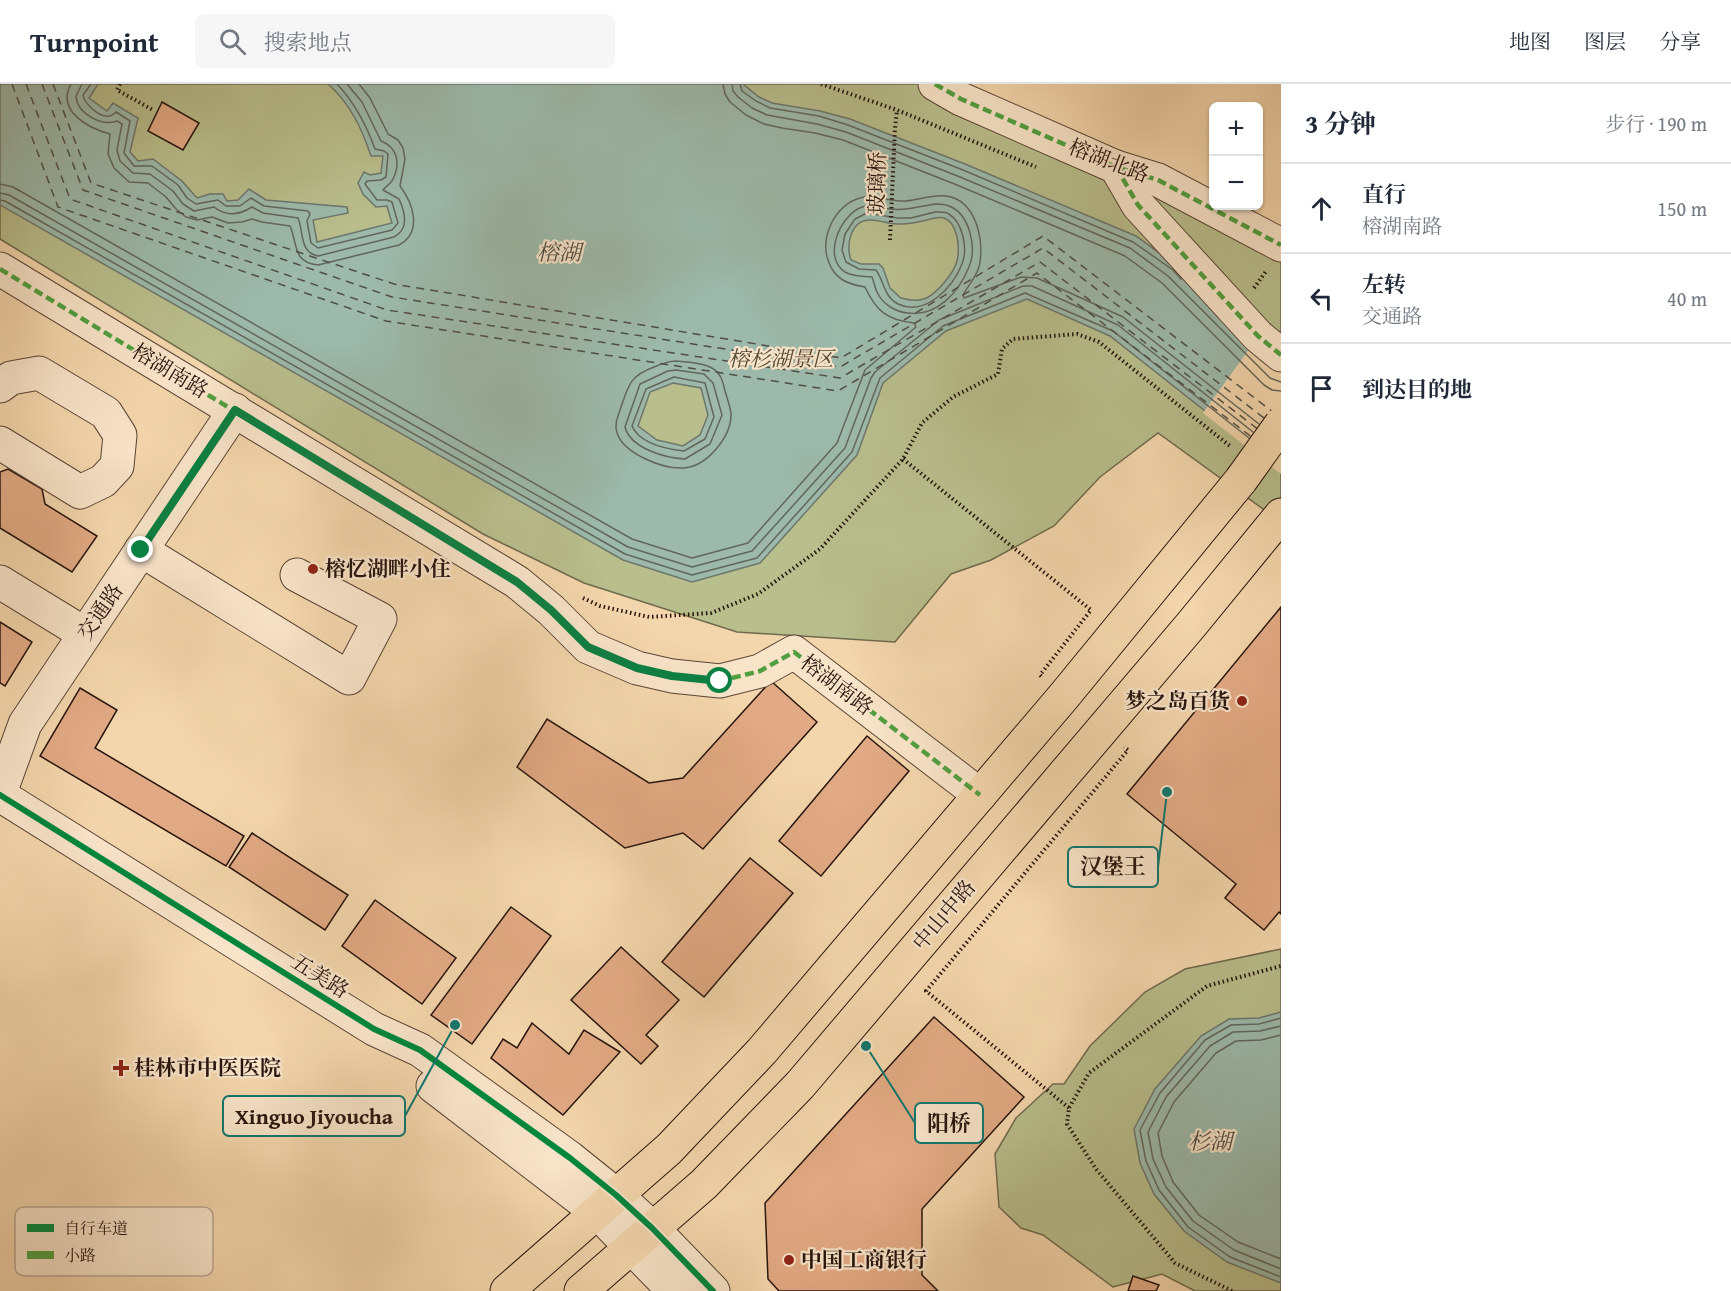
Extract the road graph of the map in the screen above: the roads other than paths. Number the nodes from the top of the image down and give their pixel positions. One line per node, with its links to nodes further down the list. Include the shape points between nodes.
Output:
1 (935, 84): 2 (street, 榕湖北路)
2 (1116, 167): 3 (street, 榕湖北路, via 1158,180); 5 (street, via 1138,205 1236,313)
3 (1275, 256)
4 (0, 269): 7 (street, 榕湖南路)
5 (1281, 356)
6 (0, 386): 9 (street, via 11,378 39,373 106,413 120,435 117,466 103,481 80,492)
7 (235, 410): 11 (street, 交通路); 16 (street, 榕湖南路, via 517,582 588,647 637,668 720,681 760,670 794,652)
8 (1281, 424): 16 (highway, bridge, via 1239,466)
9 (0, 443)
10 (1281, 515): 18 (highway, 中山中路, via 800,1085 704,1184)
11 (141, 550): 12 (street, via 350,678 380,619); 14 (street, 交通路)
12 (297, 575)
13 (0, 582): 14 (street)
14 (85, 634): 15 (street, 交通路, via 25,724)
15 (0, 794): 17 (street, 五美路, via 374,1029 420,1050 570,1158)
16 (980, 795): 17 (highway, via 762,1051 669,1149)
17 (607, 1204): 18 (street, 五美路); 19 (highway)
18 (642, 1237): 20 (highway, 中山中路); 21 (street); 22 (street)
19 (507, 1291)
20 (581, 1291)
21 (674, 1291)
22 (713, 1291)

